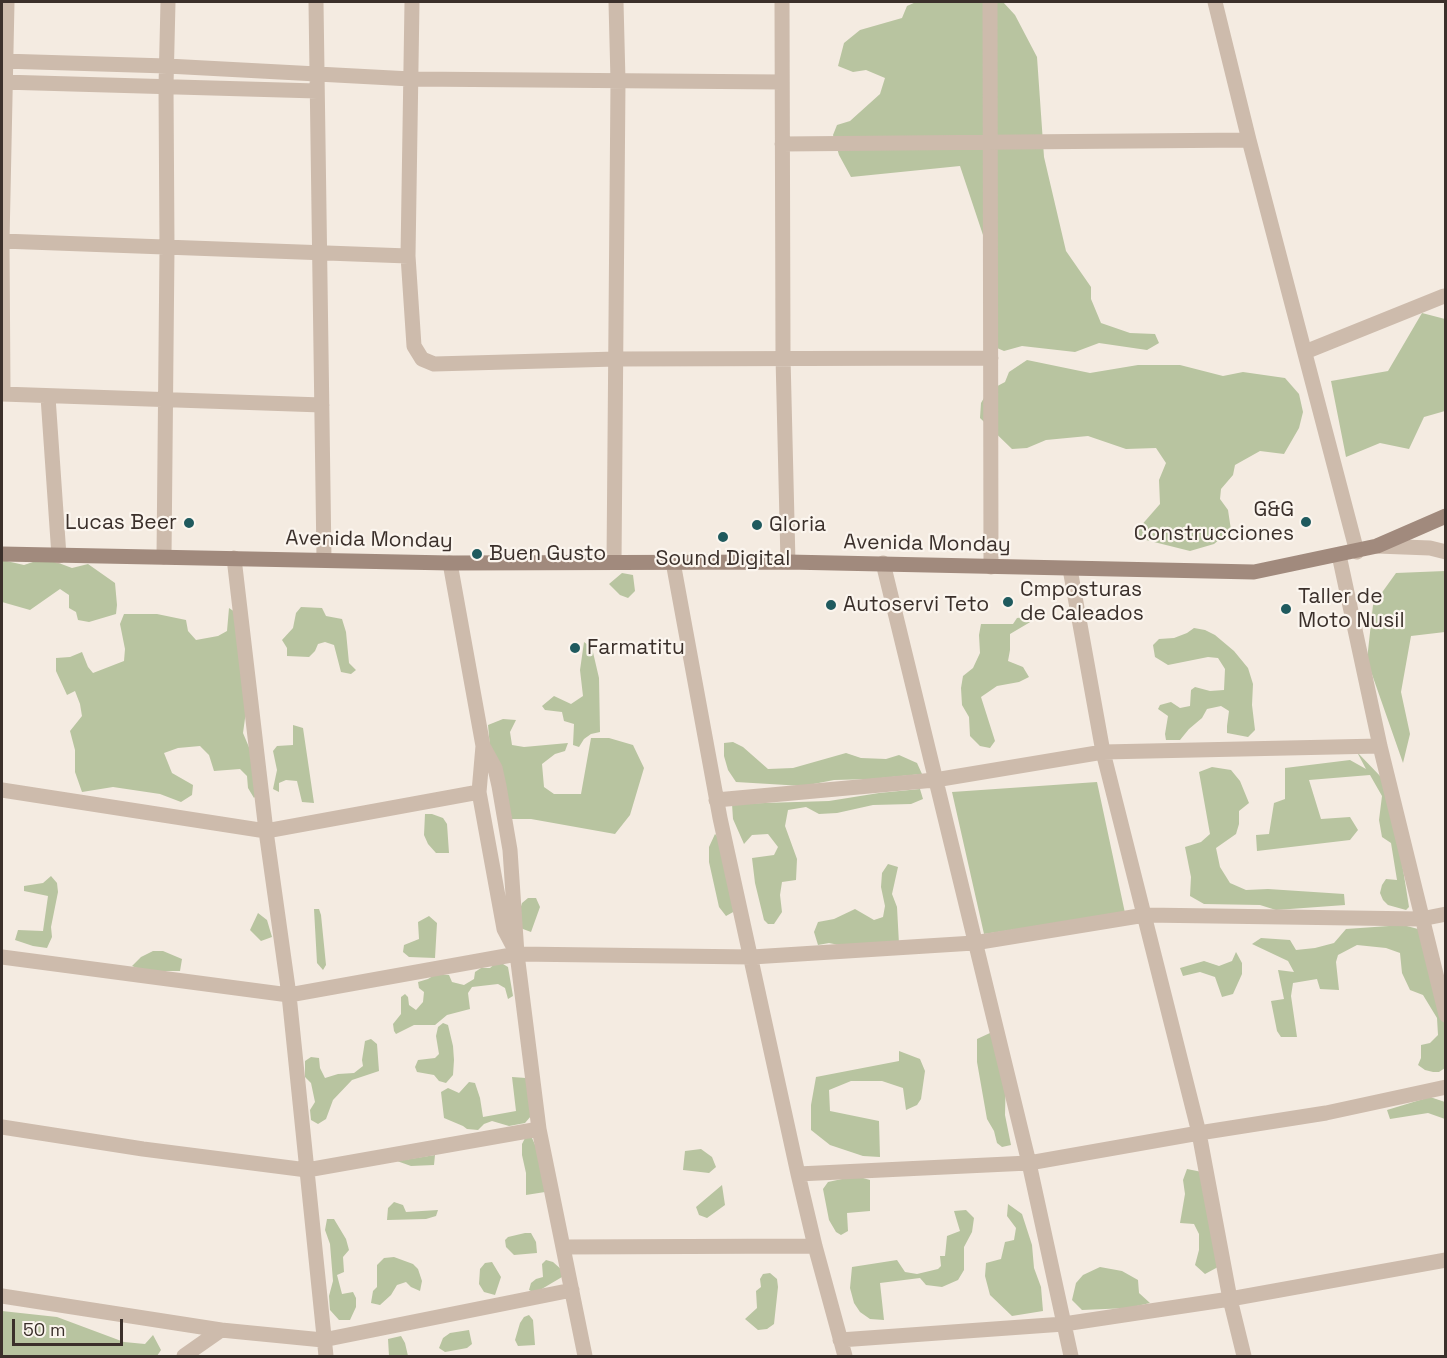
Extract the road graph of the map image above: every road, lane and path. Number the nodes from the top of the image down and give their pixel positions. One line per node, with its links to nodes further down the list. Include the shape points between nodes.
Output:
1 (7, 2): 9 (street)
2 (168, 2): 10 (street)
3 (316, 2): 11 (street)
4 (412, 2): 12 (street)
5 (615, 2): 13 (street)
6 (782, 2): 15 (street)
7 (990, 2): 19 (street)
8 (1215, 2): 18 (street)
9 (4, 61): 10 (street); 14 (street)
10 (167, 66): 11 (street); 16 (street)
11 (317, 74): 12 (street); 17 (street)
12 (411, 79): 13 (street); 24 (street)
13 (618, 81): 15 (street); 29 (street)
14 (4, 82): 16 (street); 21 (street)
15 (782, 82): 20 (street)
16 (166, 86): 17 (street); 22 (street)
17 (317, 91): 23 (street)
18 (1249, 140): 19 (street); 26 (street)
19 (992, 143): 20 (street); 28 (street)
20 (782, 144): 27 (street)
21 (2, 241): 22 (street); 30 (street)
22 (167, 248): 23 (street); 32 (street)
23 (319, 253): 24 (street); 33 (street)
24 (408, 256): 29 (street, via 414,346 428,362)
25 (1443, 296): 26 (street)
26 (1305, 352): 36 (street)
27 (783, 357): 28 (street); 29 (street); 46 (street)
28 (991, 358): 49 (street)
29 (616, 359): 44 (street)
30 (2, 394): 31 (street)
31 (48, 397): 32 (street); 40 (street)
32 (165, 400): 33 (street); 41 (street)
33 (322, 405): 43 (street)
34 (1446, 516): 35 (main road, Avenida Monday)
35 (1377, 546): 36 (main road, Avenida Monday); 37 (street)
36 (1357, 552): 39 (main road, Avenida Monday)
37 (1446, 552)
38 (2, 555): 40 (main road, Avenida Monday)
39 (1339, 555): 50 (main road, Avenida Monday, via 1254,572); 52 (street)
40 (59, 556): 41 (main road, Avenida Monday)
41 (164, 557): 42 (main road, Avenida Monday)
42 (234, 558): 43 (main road, Avenida Monday); 58 (street)
43 (324, 559): 47 (main road, Avenida Monday)
44 (614, 562): 45 (main road, Avenida Monday); 47 (main road, Avenida Monday)
45 (673, 562): 46 (main road, Avenida Monday); 57 (street)
46 (788, 562): 48 (main road, Avenida Monday)
47 (450, 563): 51 (street)
48 (883, 563): 49 (main road, Avenida Monday); 54 (street)
49 (991, 567): 50 (main road, Avenida Monday)
50 (1070, 569): 53 (street)
51 (483, 746): 56 (street); 63 (street, via 495,768 510,850)
52 (1380, 746): 53 (street); 61 (street)
53 (1103, 752): 54 (street); 60 (street)
54 (935, 780): 57 (street); 62 (street)
55 (2, 790): 58 (street)
56 (480, 792): 58 (street); 63 (street, via 504,929)
57 (716, 800): 65 (street)
58 (266, 831): 66 (street)
59 (1446, 914): 61 (street)
60 (1144, 915): 61 (street); 62 (street); 71 (street)
61 (1421, 919): 67 (street)
62 (974, 943): 65 (street); 72 (street)
63 (517, 954): 65 (street); 66 (street); 70 (street)
64 (2, 957): 66 (street)
65 (752, 957): 74 (street)
66 (289, 995): 73 (street)
67 (1446, 1015)
68 (1446, 1087): 71 (street, via 1326,1113)
69 (2, 1127): 73 (street)
70 (539, 1129): 73 (street); 76 (street)
71 (1199, 1133): 72 (street); 80 (street)
72 (1029, 1163): 74 (street); 81 (street)
73 (307, 1170): 83 (street)
74 (798, 1174): 75 (street)
75 (815, 1246): 76 (street); 84 (street)
76 (563, 1247): 78 (street)
77 (1446, 1260): 80 (street)
78 (572, 1290): 83 (street); 87 (street)
79 (2, 1296): 82 (street)
80 (1230, 1299): 81 (street); 90 (street)
81 (1064, 1324): 84 (street); 89 (street)
82 (220, 1330): 83 (street); 85 (street)
83 (323, 1340): 86 (street)
84 (840, 1340): 88 (street)
85 (184, 1356)
86 (326, 1356)
87 (585, 1356)
88 (845, 1356)
89 (1071, 1356)
90 (1244, 1356)

